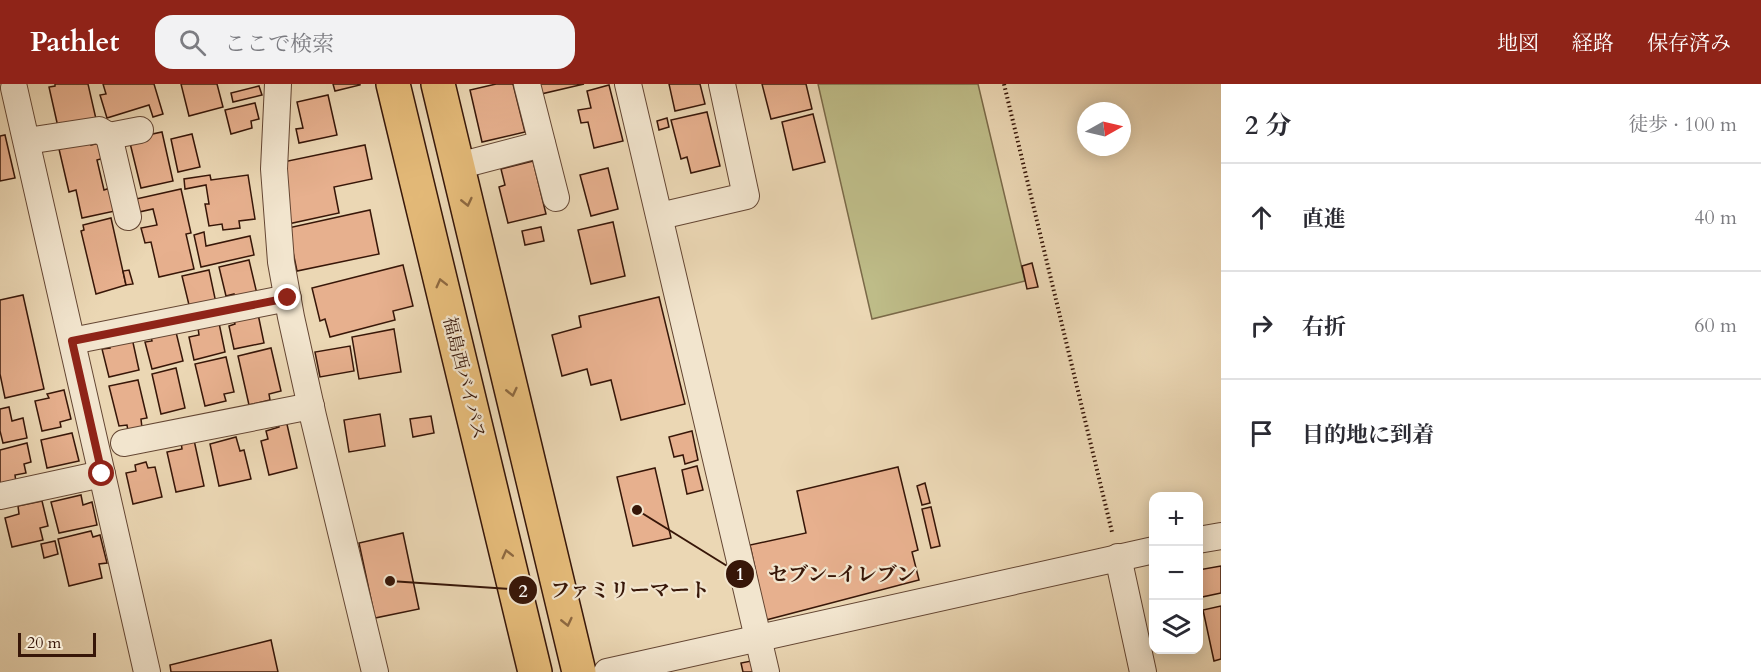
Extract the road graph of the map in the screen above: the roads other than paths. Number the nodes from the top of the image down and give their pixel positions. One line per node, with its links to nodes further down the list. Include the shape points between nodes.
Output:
1 (278, 84): 16 (street, via 274,169 281,262)
2 (393, 84): 29 (highway, 福島西バイパス, one-way to 2)
3 (438, 84): 12 (highway)
4 (527, 84): 11 (street)
5 (628, 84): 14 (street)
6 (722, 84): 14 (street, via 746,196)
7 (12, 89): 10 (street)
8 (140, 130): 9 (street)
9 (109, 136): 10 (street, via 99,130); 15 (street)
10 (27, 141): 17 (street)
11 (542, 144): 12 (street); 13 (street)
12 (458, 166): 30 (highway, one-way to 30)
13 (556, 198)
14 (660, 216): 26 (street)
15 (129, 217)
16 (288, 298): 17 (street); 18 (street)
17 (72, 341): 20 (street)
18 (311, 406): 19 (street); 28 (street)
19 (124, 443)
20 (102, 474): 21 (street); 27 (street)
21 (0, 496)
22 (1221, 536): 23 (street)
23 (1203, 539)
24 (1149, 551): 25 (street)
25 (1118, 557): 26 (street); 33 (street)
26 (759, 639): 31 (street); 32 (street)
27 (147, 672)
28 (375, 672)
29 (535, 672)
30 (579, 672)
31 (607, 672)
32 (766, 672)
33 (1143, 672)

